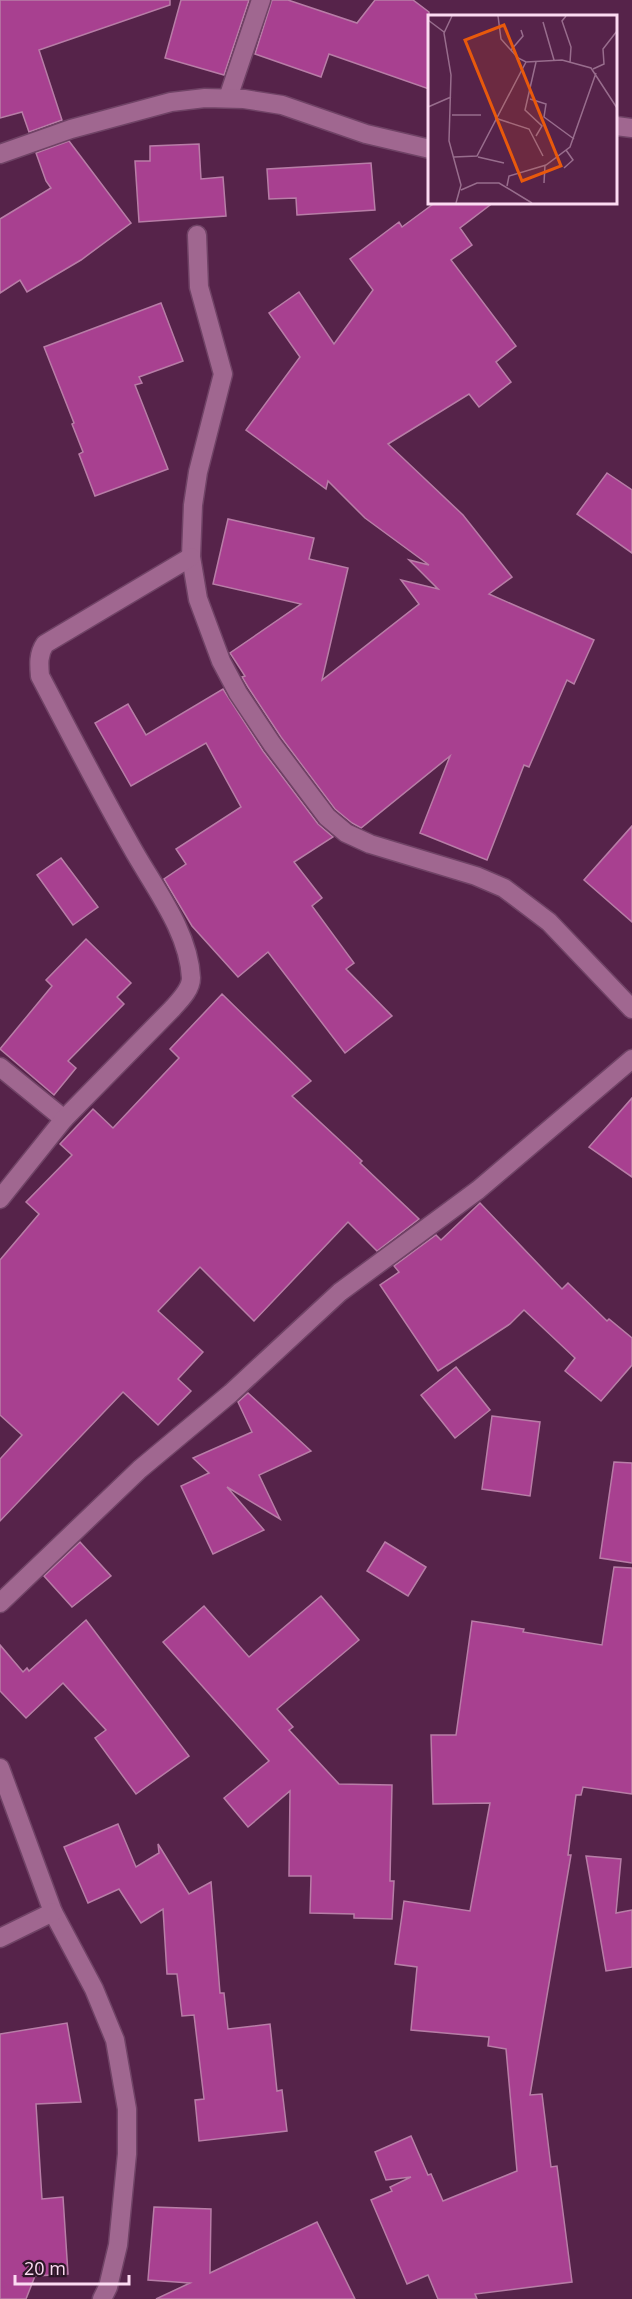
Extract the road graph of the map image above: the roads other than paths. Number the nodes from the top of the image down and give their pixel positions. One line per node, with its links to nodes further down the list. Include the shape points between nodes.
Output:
1 (261, 0): 2 (street)
2 (228, 98): 5 (street, via 282,105 366,134); 6 (street, via 171,102 71,129)
3 (617, 126): 4 (street)
4 (632, 128)
5 (428, 149)
6 (0, 154)
7 (197, 235): 8 (street, via 199,287 223,374 198,472)
8 (191, 557): 9 (street, via 198,599 220,661 272,744 327,817 346,833 370,844 504,888 549,922); 12 (street, via 45,644 40,651 40,676 160,894 185,947 191,981 172,1009)
9 (632, 1009)
10 (632, 1059): 14 (street, via 478,1190 340,1292 231,1393 140,1469)
11 (0, 1066): 12 (street)
12 (64, 1119): 13 (street)
13 (0, 1199)
14 (0, 1604)
15 (0, 1768): 16 (street)
16 (52, 1912): 17 (street); 18 (street, via 94,1989 115,2040 127,2109 128,2154 118,2245)
17 (0, 1938)
18 (102, 2299)

